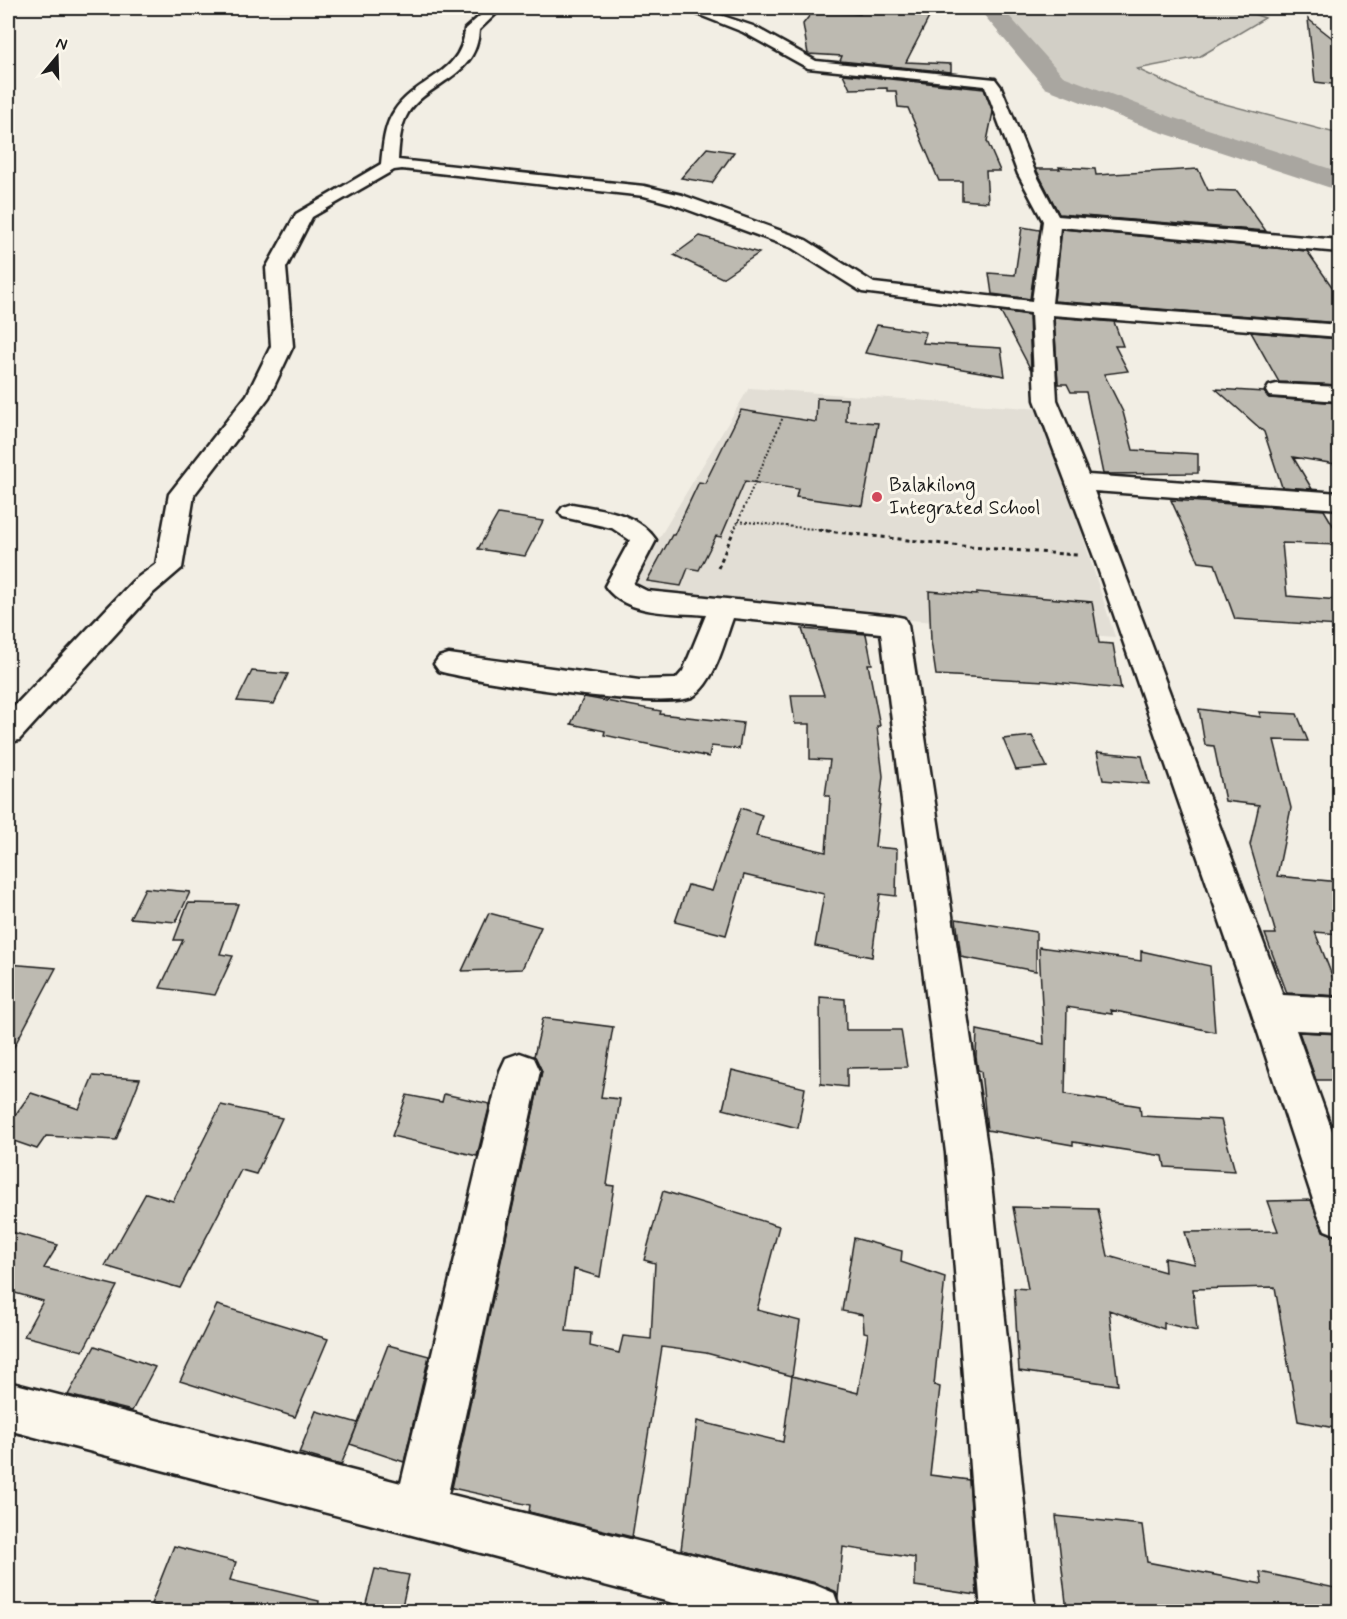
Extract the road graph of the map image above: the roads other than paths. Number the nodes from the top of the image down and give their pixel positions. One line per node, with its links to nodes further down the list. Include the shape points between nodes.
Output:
1 (496, 8): 3 (street, via 472,29 467,56 400,113)
2 (688, 8): 4 (street, via 748,29 813,65 990,82 1027,174)
3 (389, 166): 6 (street, via 402,164 644,191 799,244 869,288); 15 (street, via 305,214 276,268 282,346 258,397 182,494 169,568 142,587)
4 (1052, 221): 5 (street); 6 (street)
5 (1340, 246)
6 (1041, 308): 7 (street); 10 (street, via 1046,400)
7 (1340, 332)
8 (1277, 391): 9 (street)
9 (1340, 394)
10 (1078, 482): 11 (street); 16 (street)
11 (1340, 501)
12 (573, 512): 13 (street, via 627,524 637,530 643,540 619,586 627,594 644,600)
13 (723, 608): 14 (street, via 696,675 684,688 639,692); 23 (street, via 894,625 966,1153)
14 (448, 664)
15 (8, 732)
16 (1270, 1011): 17 (street); 19 (street)
17 (1340, 1015)
18 (520, 1071): 21 (street)
19 (1340, 1215)
20 (8, 1406): 21 (street)
21 (419, 1512): 22 (street)
22 (815, 1611)
23 (1008, 1611)

